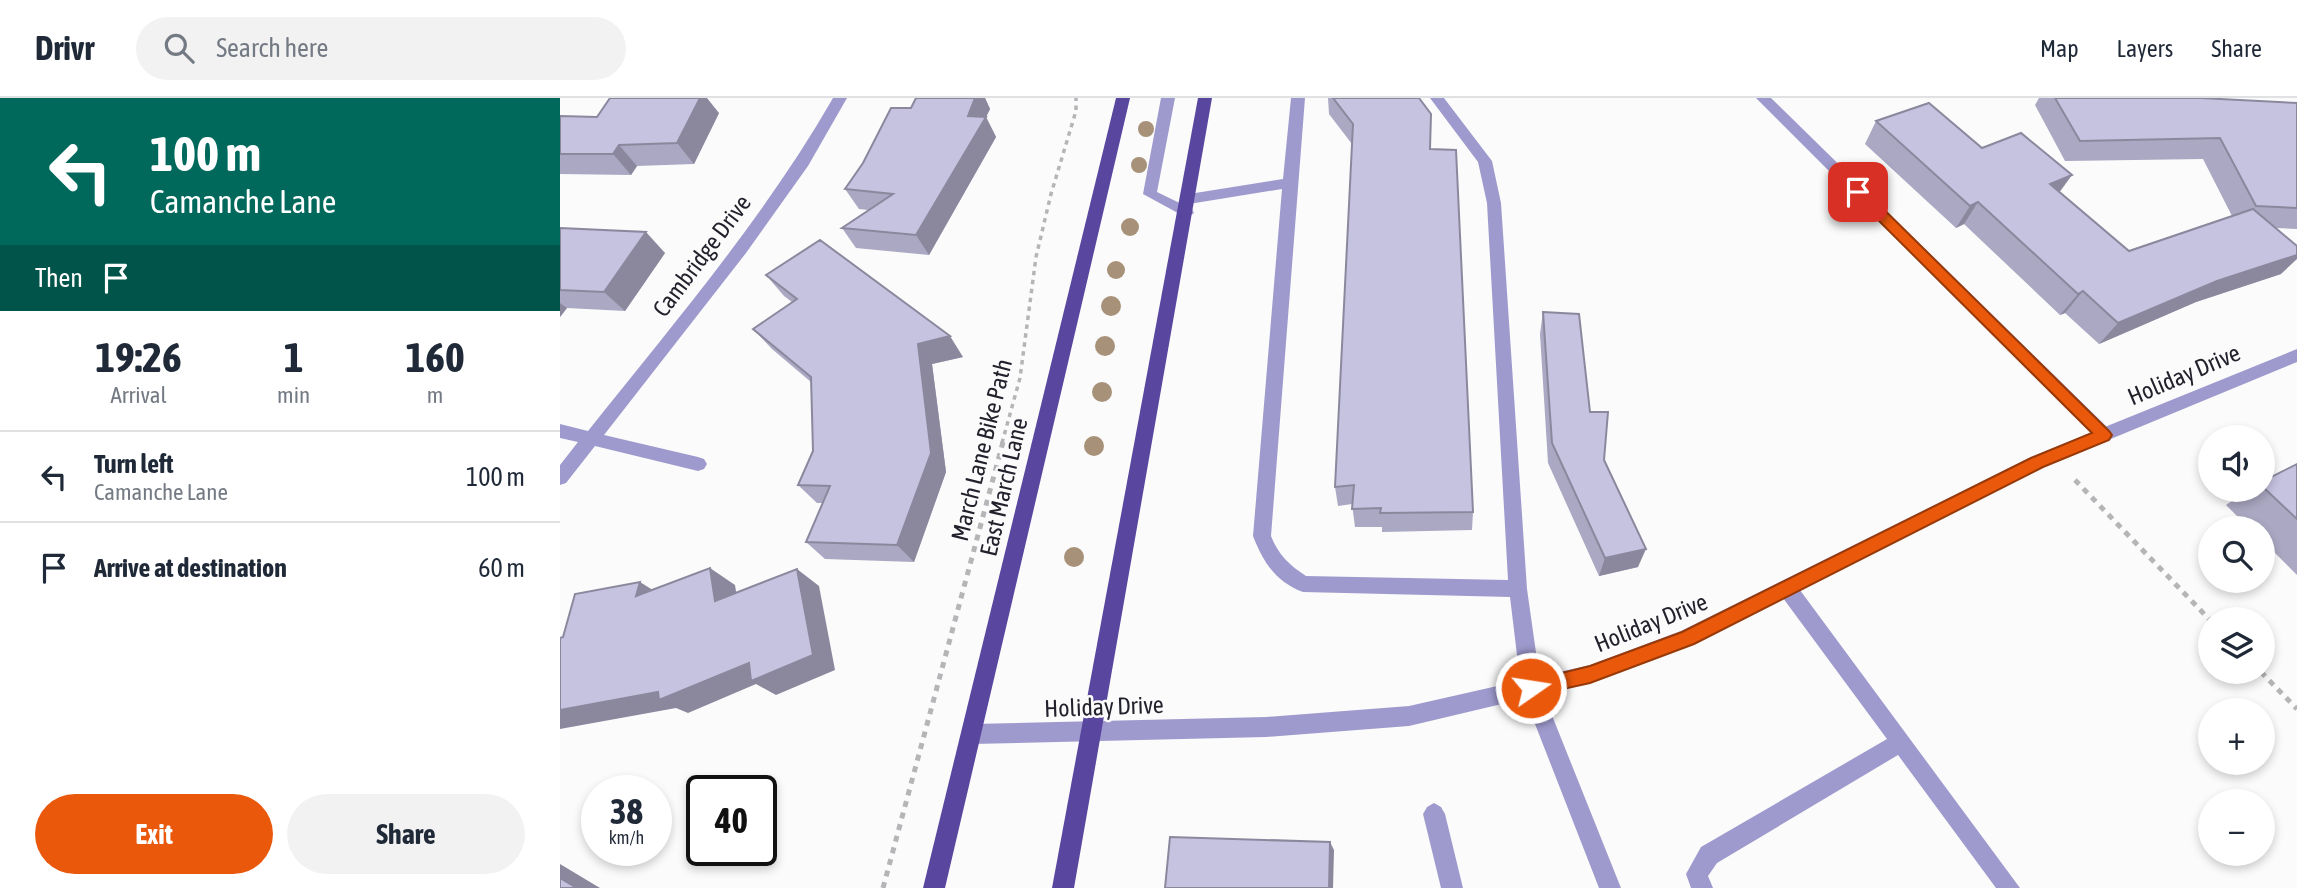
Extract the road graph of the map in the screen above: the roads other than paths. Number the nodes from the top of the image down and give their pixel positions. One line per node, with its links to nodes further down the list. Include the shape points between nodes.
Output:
1 (840, 98): 13 (street, Cambridge Drive, via 803,163 741,249)
2 (1123, 98): 20 (main road, East March Lane)
3 (1168, 98): 9 (street, via 1150,194)
4 (1205, 98): 9 (main road)
5 (1298, 98): 8 (street)
6 (1437, 98): 17 (street, via 1485,160 1494,203)
7 (1763, 98): 12 (street)
8 (1290, 183): 9 (street); 17 (street, via 1262,536 1270,558 1303,584)
9 (1188, 206): 19 (main road)
10 (2297, 355): 12 (street, Holiday Drive)
11 (560, 431): 13 (street)
12 (2104, 435): 16 (street, Holiday Drive)
13 (593, 437): 14 (street); 15 (street, Cambridge Drive)
14 (698, 464)
15 (560, 478)
16 (1787, 588): 18 (street, Holiday Drive, via 1687,638 1590,674); 21 (street)
17 (1518, 589): 18 (street)
18 (1531, 688): 19 (street, Holiday Drive, via 1409,716); 26 (street)
19 (1090, 733): 20 (street, Holiday Drive); 24 (main road)
20 (972, 734): 23 (main road, East March Lane)
21 (1901, 742): 27 (street, via 1709,855 1697,874); 28 (street)
22 (1434, 814): 25 (street)
23 (934, 888)
24 (1063, 888)
25 (1452, 888)
26 (1610, 888)
27 (1702, 888)
28 (2008, 888)

